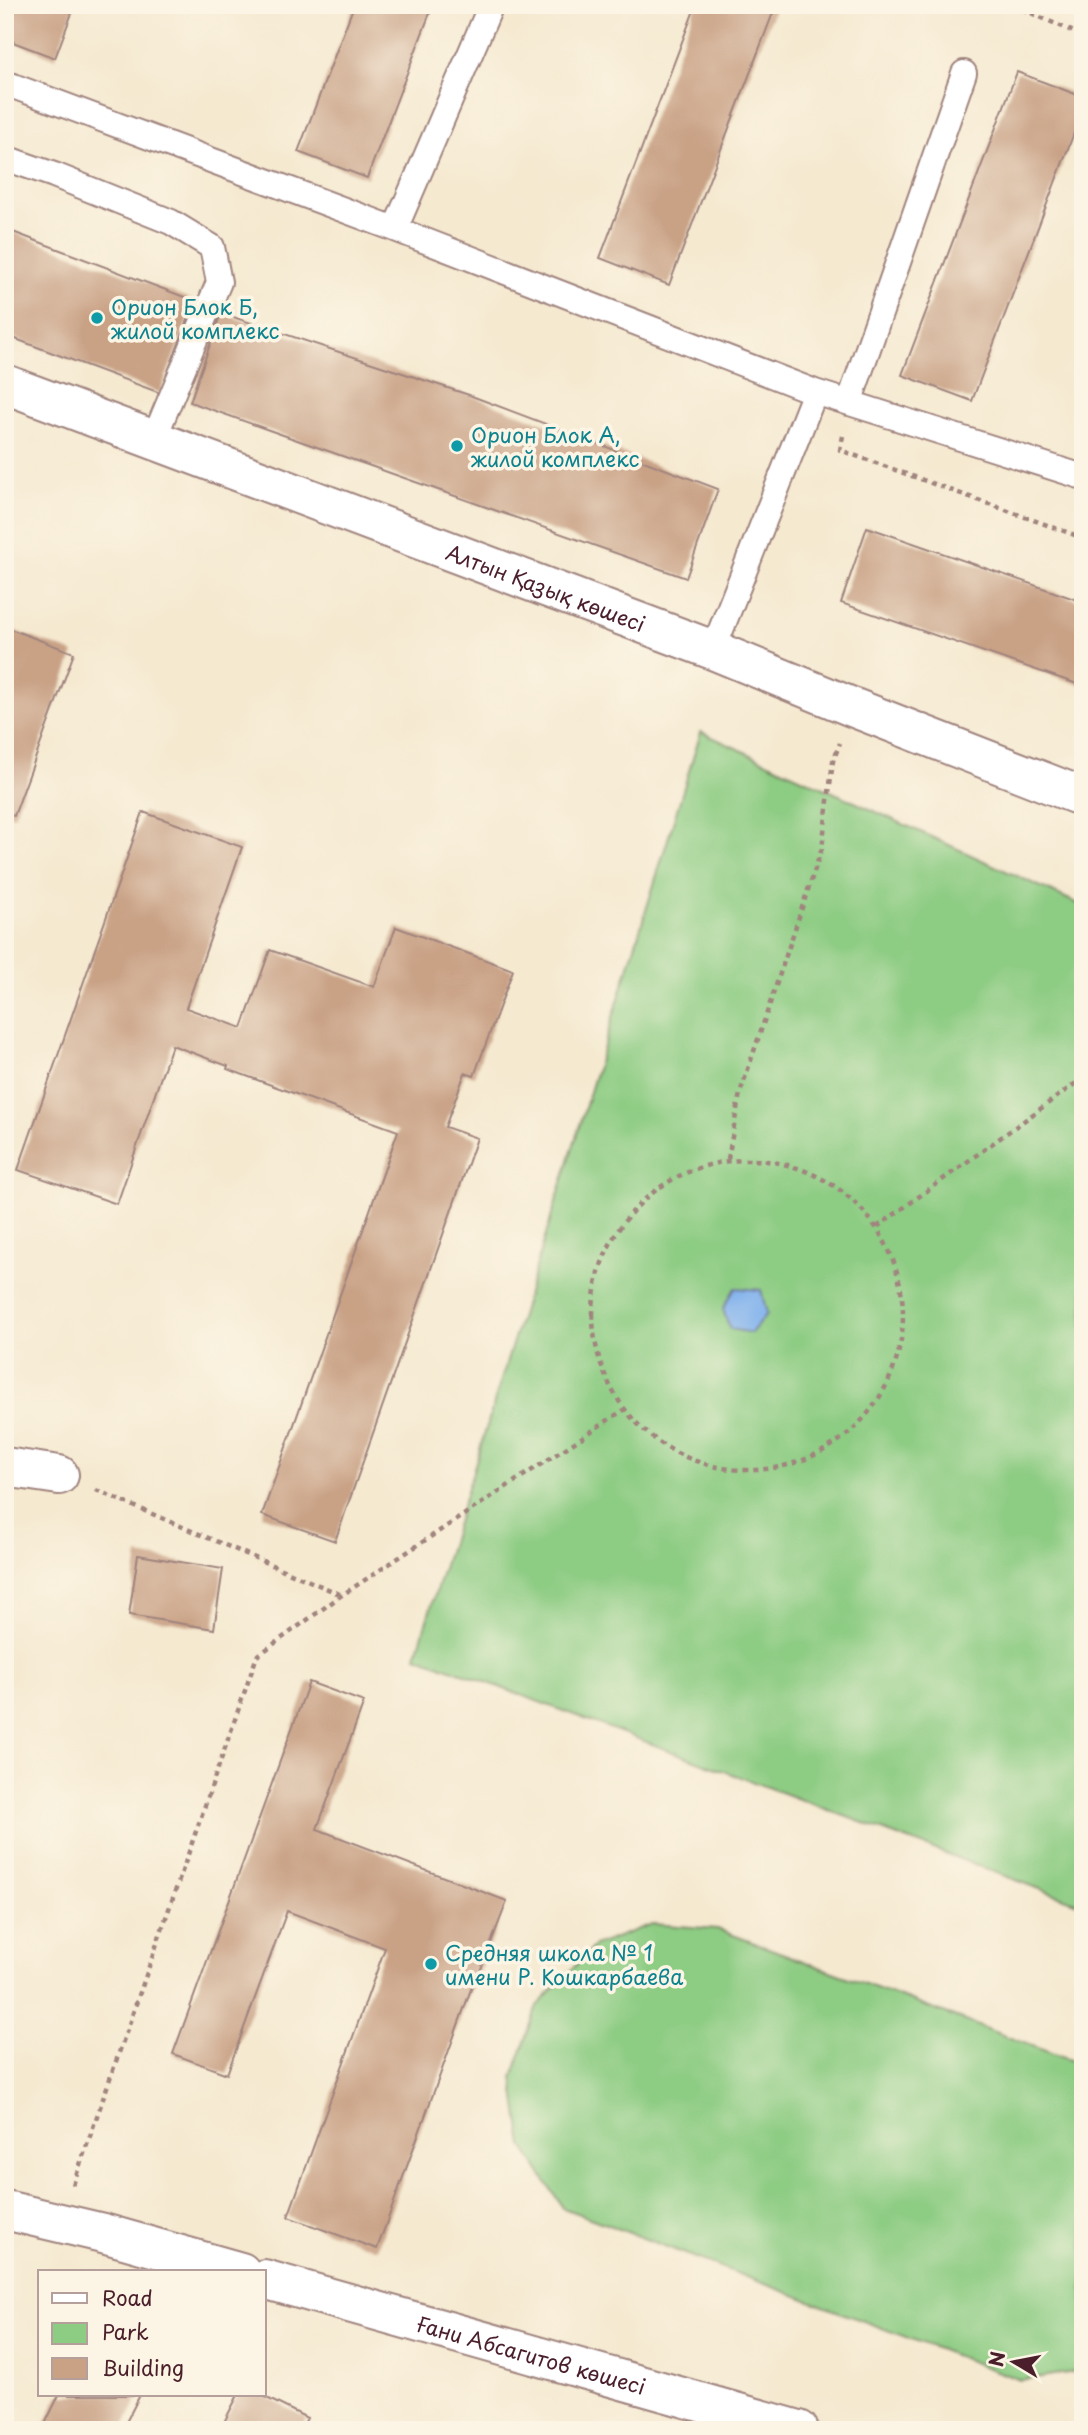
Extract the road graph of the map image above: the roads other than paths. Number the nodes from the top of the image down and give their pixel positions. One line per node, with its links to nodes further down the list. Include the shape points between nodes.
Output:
1 (491, 5): 5 (lane)
2 (964, 73): 8 (lane)
3 (5, 83): 5 (lane)
4 (5, 158): 9 (lane, via 171,222 212,247 219,282)
5 (395, 229): 7 (lane)
6 (5, 384): 9 (street, Алтын Қазық көшесі)
7 (814, 392): 8 (lane); 11 (lane)
8 (849, 403): 10 (lane)
9 (153, 441): 11 (street, Алтын Қазық көшесі)
10 (1083, 477)
11 (713, 650): 12 (street, Алтын Қазық көшесі)
12 (1083, 797)
13 (5, 1467): 14 (street)
14 (59, 1475)
15 (5, 2210): 16 (street)
16 (234, 2270)
17 (266, 2280): 18 (street, Ғани Абсагитов көшесі)
18 (799, 2430)

